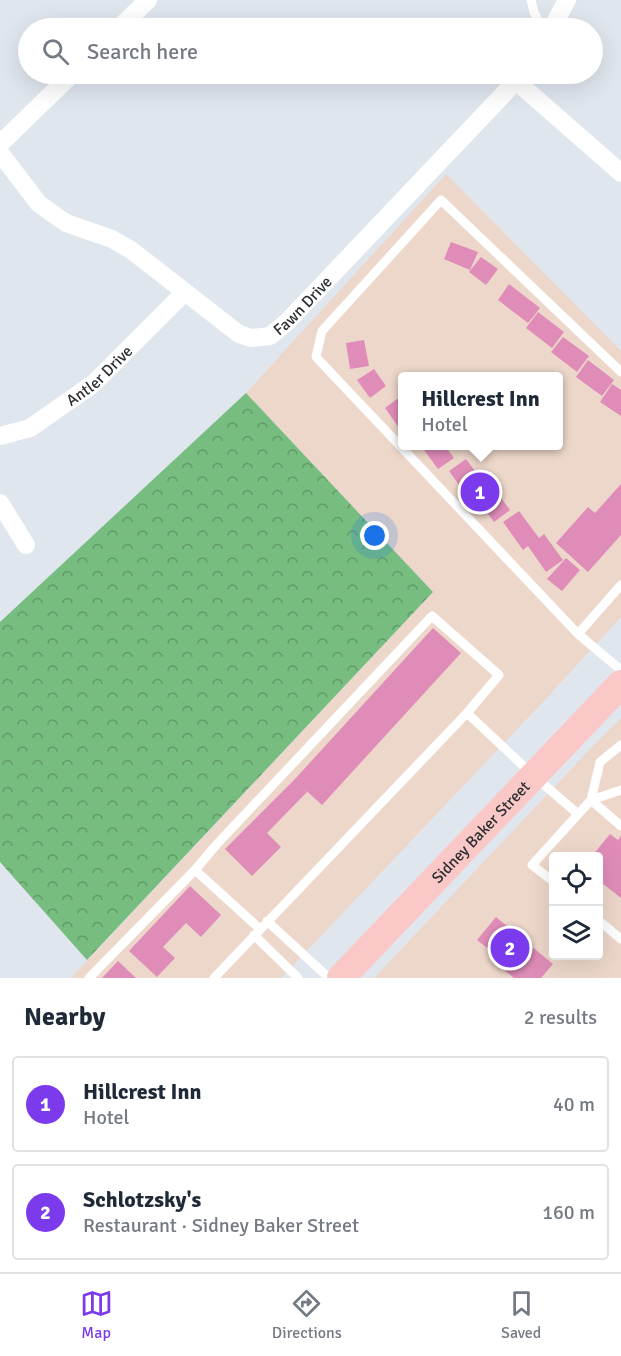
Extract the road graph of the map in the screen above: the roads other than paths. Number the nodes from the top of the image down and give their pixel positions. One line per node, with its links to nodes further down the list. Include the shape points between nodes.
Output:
1 (148, 0): 4 (street)
2 (531, 0): 5 (lane)
3 (567, 0): 6 (street)
4 (129, 18)
5 (537, 18)
6 (557, 18)
7 (62, 84): 10 (street)
8 (512, 84): 13 (street, Fawn Drive, via 313,297 270,336 252,338 239,334)
9 (526, 84): 12 (street)
10 (0, 144)
11 (0, 153): 13 (street, Fawn Drive, via 39,204 66,223 131,250)
12 (621, 173)
13 (184, 293): 15 (street, Antler Drive, via 93,384 30,428)
14 (621, 372): 16 (lane, via 441,200 322,331 316,357)
15 (0, 435)
16 (398, 444)
17 (404, 450): 21 (lane)
18 (0, 503): 19 (street)
19 (26, 545)
20 (621, 585): 21 (lane)
21 (578, 634): 22 (lane)
22 (621, 670)
23 (621, 684): 26 (main road, Sidney Baker Street)
24 (467, 713): 26 (lane); 31 (lane, via 500,675 432,616); 34 (lane)
25 (621, 745): 28 (lane, via 600,762)
26 (534, 776): 29 (lane); 40 (main road, Sidney Baker Street)
27 (621, 790): 28 (lane)
28 (591, 800): 29 (lane); 30 (lane)
29 (578, 814): 32 (lane, via 532,865)
30 (621, 826)
31 (195, 870): 34 (lane); 36 (lane)
32 (549, 878)
33 (603, 924): 35 (lane)
34 (260, 928): 37 (lane); 38 (lane); 39 (lane)
35 (621, 939)
36 (89, 978)
37 (214, 978)
38 (298, 978)
39 (329, 978)
40 (341, 978)

